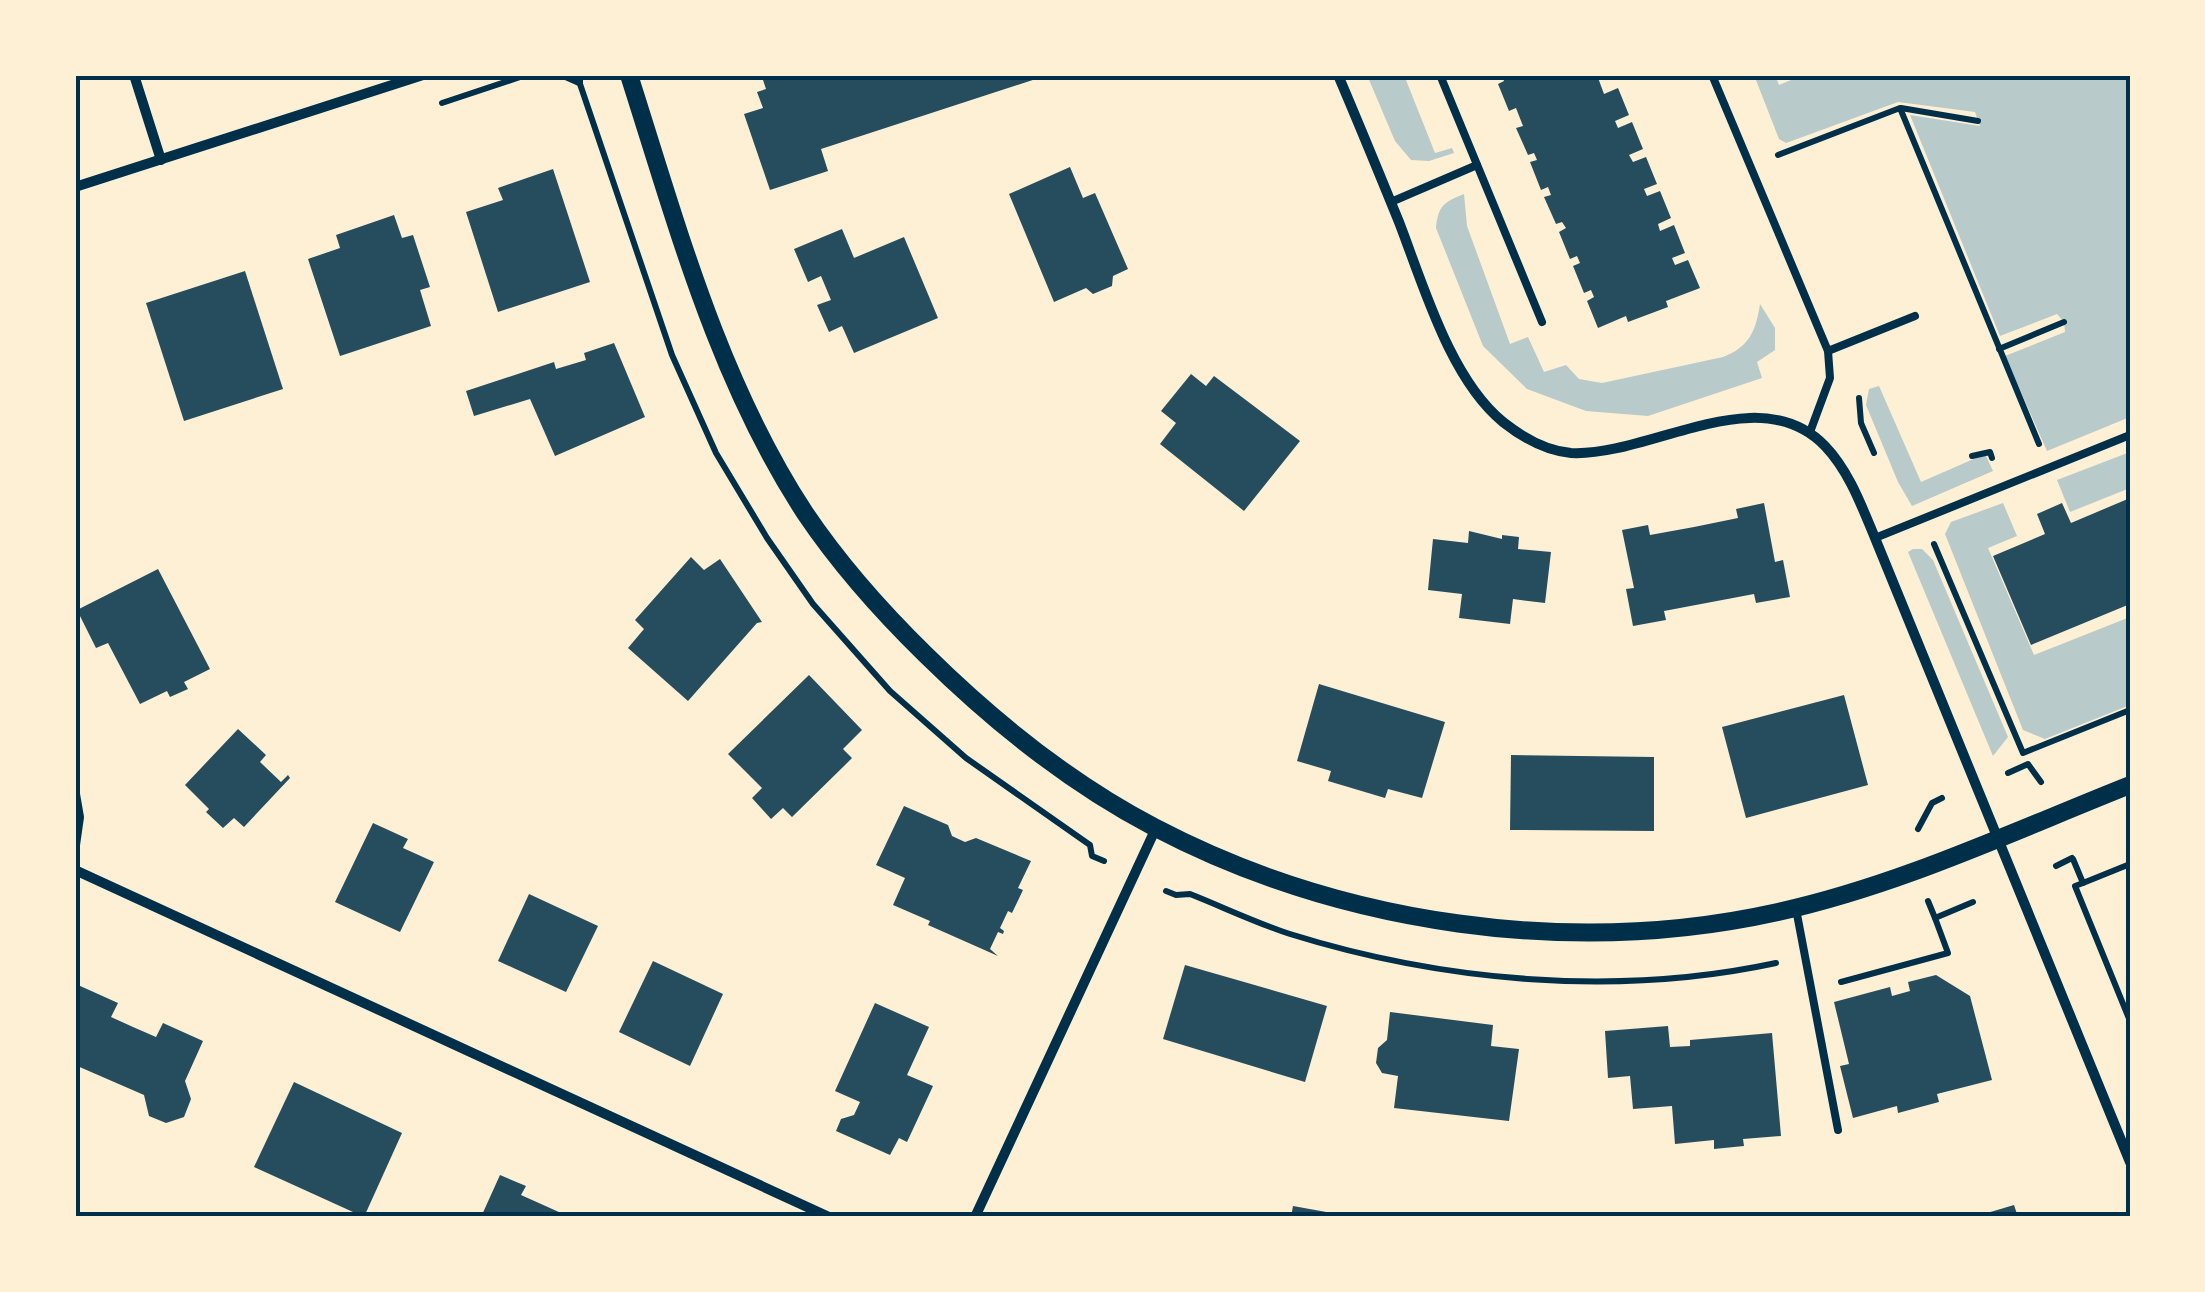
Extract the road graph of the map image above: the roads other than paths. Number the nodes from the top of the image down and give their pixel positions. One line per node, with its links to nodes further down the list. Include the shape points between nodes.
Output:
1 (134, 75): 7 (street)
2 (423, 75): 7 (street)
3 (628, 75): 19 (street, via 719,345 805,512 860,586 950,678 1058,768)
4 (1338, 75): 10 (street)
5 (1440, 75): 8 (lane)
6 (1712, 75): 13 (lane)
7 (161, 160): 9 (street)
8 (1476, 165): 10 (lane); 12 (lane)
9 (75, 187)
10 (1391, 202): 14 (street, via 1458,362 1480,397 1528,439 1572,453 1758,417)
11 (1914, 316): 13 (lane)
12 (1542, 322)
13 (1828, 351): 14 (lane, via 1830,378)
14 (1810, 432): 16 (street, via 1842,469)
15 (2130, 435): 16 (lane)
16 (1876, 538): 20 (street)
17 (2130, 785): 20 (street)
18 (75, 794): 21 (street)
19 (1156, 828): 23 (street, via 1312,891 1464,923 1642,932); 27 (street)
20 (1997, 838): 23 (street); 25 (street)
21 (75, 845)
22 (75, 870): 26 (street)
23 (1796, 908): 24 (lane)
24 (1838, 1130)
25 (2130, 1162)
26 (828, 1217)
27 (975, 1217)

